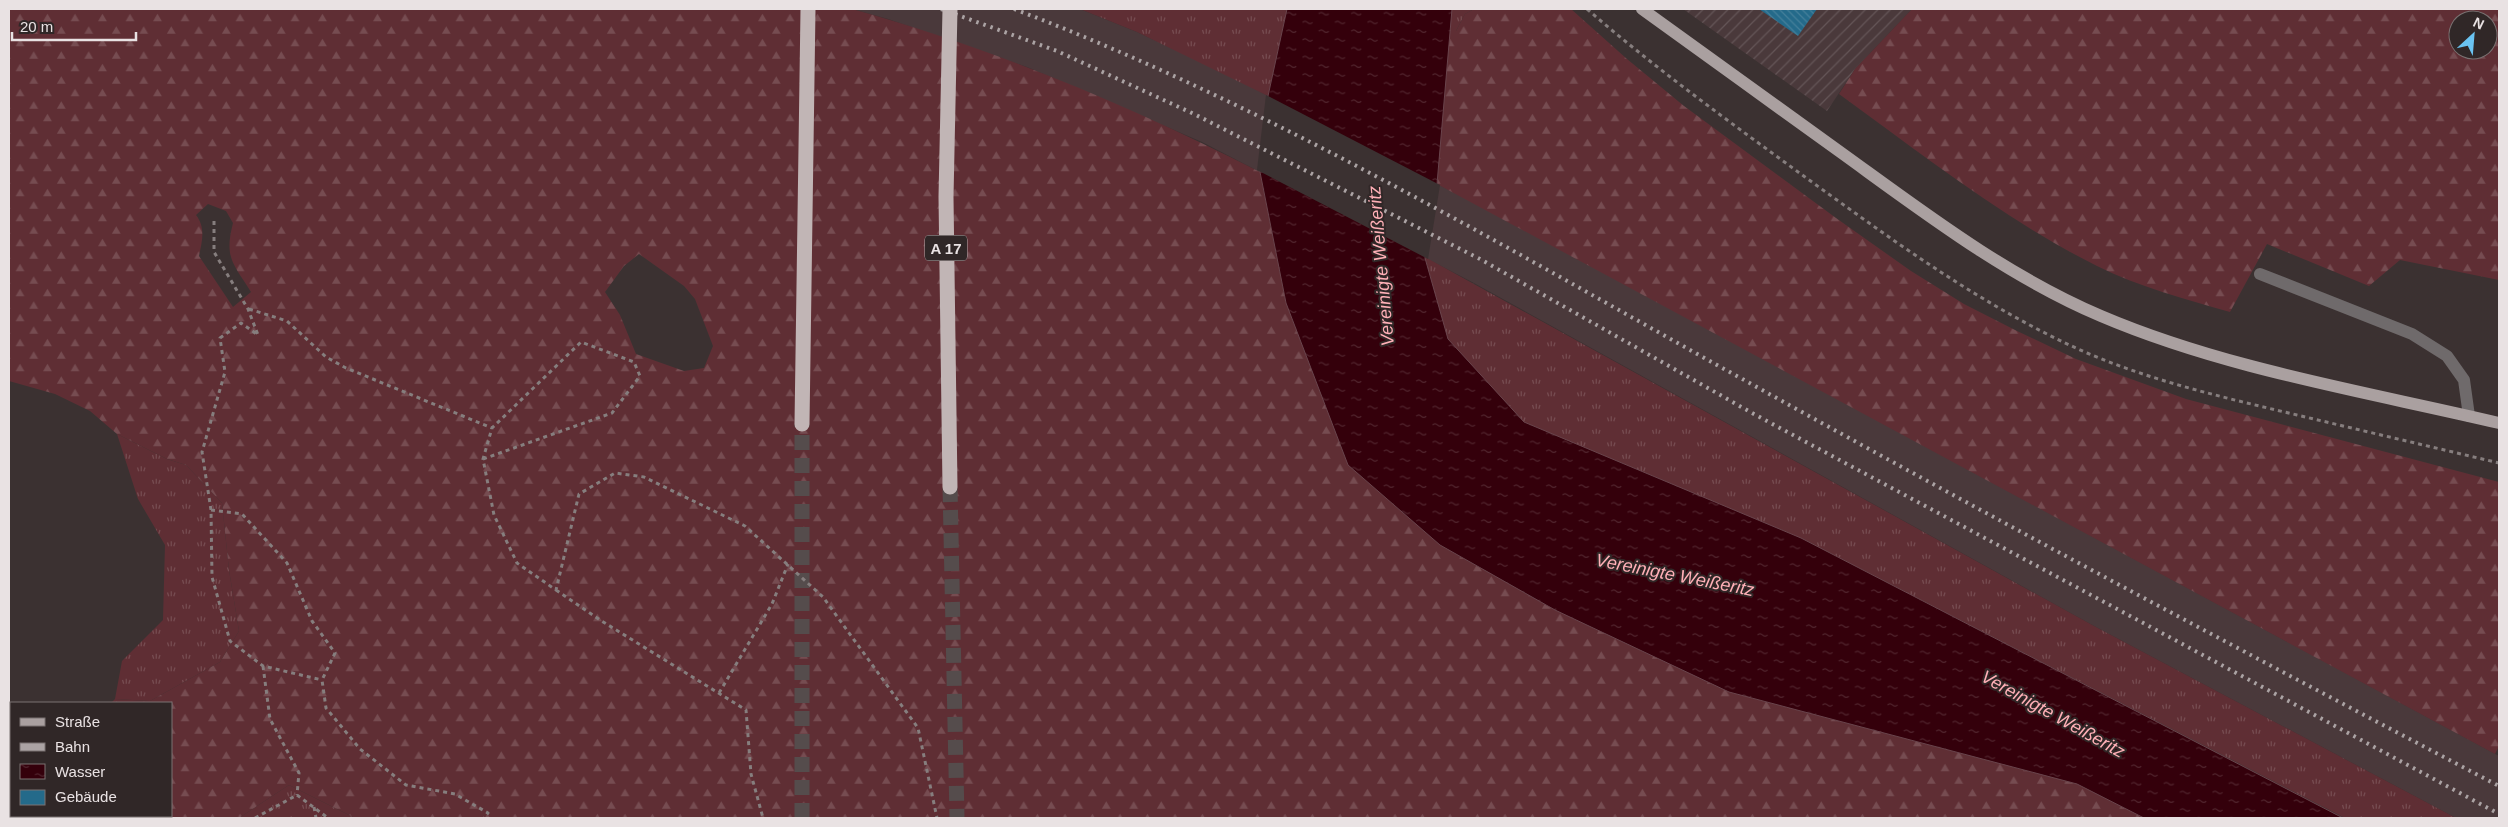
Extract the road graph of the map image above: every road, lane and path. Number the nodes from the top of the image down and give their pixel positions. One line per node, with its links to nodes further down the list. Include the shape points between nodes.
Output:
1 (808, 9): 8 (highway)
2 (950, 9): 12 (highway, A 17, bridge, via 946,197)
3 (1642, 9): 7 (main road, via 1927,215 2036,285 2101,316 2175,344)
4 (214, 221): 6 (path, via 214,252)
5 (2260, 274): 7 (lane, via 2412,334 2447,356 2464,380)
6 (248, 309): 10 (path, via 287,321 326,357 346,368); 13 (path, via 258,335 241,323 220,338 225,372 202,452)
7 (2469, 416): 9 (main road)
8 (802, 424)
9 (2499, 424)
10 (492, 428): 11 (path); 11 (path, via 581,342 634,362 640,376 612,413)
11 (483, 459): 15 (path, via 494,515 517,563)
12 (950, 487)
13 (211, 510): 16 (path, via 212,577 230,641); 17 (path, via 242,514 287,563 312,621 335,653)
14 (788, 564): 15 (path, via 745,526 644,477 615,473 579,494); 18 (path, via 772,604); 26 (path, via 823,597 918,728)
15 (556, 590): 18 (path)
16 (263, 666): 17 (path); 19 (path, via 270,719 299,772)
17 (322, 680): 24 (path, via 326,708 360,749 406,785 455,794 488,813)
18 (719, 693): 25 (path, via 746,710 752,774)
19 (297, 795): 20 (path); 21 (path)
20 (314, 807): 22 (path); 23 (path)
21 (255, 818)
22 (316, 818)
23 (328, 818)
24 (484, 818)
25 (763, 818)
26 (937, 818)

